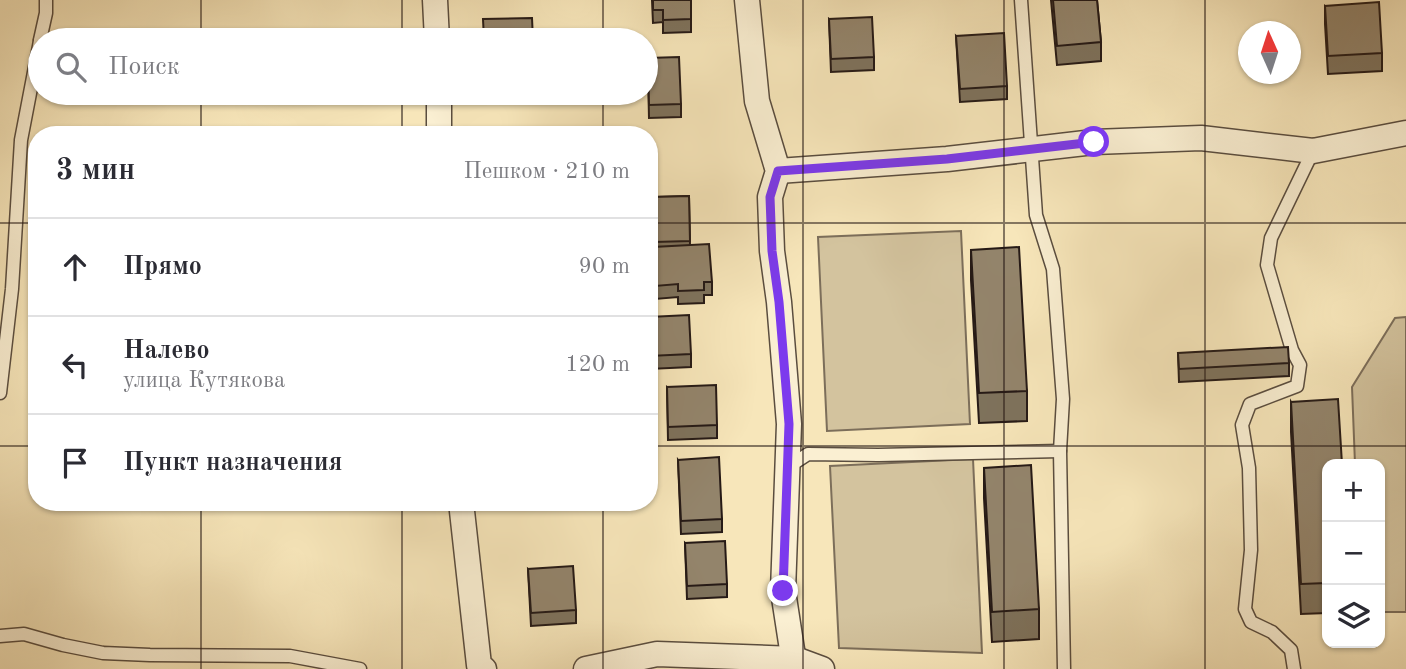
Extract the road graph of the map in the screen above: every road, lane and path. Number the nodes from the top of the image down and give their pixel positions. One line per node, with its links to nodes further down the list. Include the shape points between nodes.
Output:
1 (46, 0): 5 (lane)
2 (435, 0): 6 (street)
3 (747, 0): 13 (street, via 757,101)
4 (1021, 0): 11 (lane)
5 (43, 28)
6 (436, 28)
7 (28, 100): 14 (lane, via 20,140 12,289)
8 (439, 105): 9 (street)
9 (439, 126)
10 (1406, 133): 12 (street)
11 (1031, 149): 12 (street, via 1201,138); 13 (street); 15 (lane, via 1036,215 1053,269 1063,399)
12 (1313, 151): 25 (lane, via 1271,238 1267,265 1300,365 1297,386 1250,404 1242,425 1249,468 1251,536 1245,609 1251,622 1272,632 1291,650)
13 (778, 171): 16 (street, via 770,197 789,424)
14 (0, 393)
15 (1060, 451): 16 (lane, via 808,454); 24 (lane)
16 (787, 467): 19 (street, via 783,591)
17 (462, 511): 21 (street, via 478,665)
18 (0, 636): 20 (lane, via 24,634 103,653 290,656)
19 (795, 664): 22 (street, via 657,654); 23 (street)
20 (360, 669)
21 (485, 669)
22 (586, 669)
23 (822, 669)
24 (1064, 669)
25 (1294, 669)

